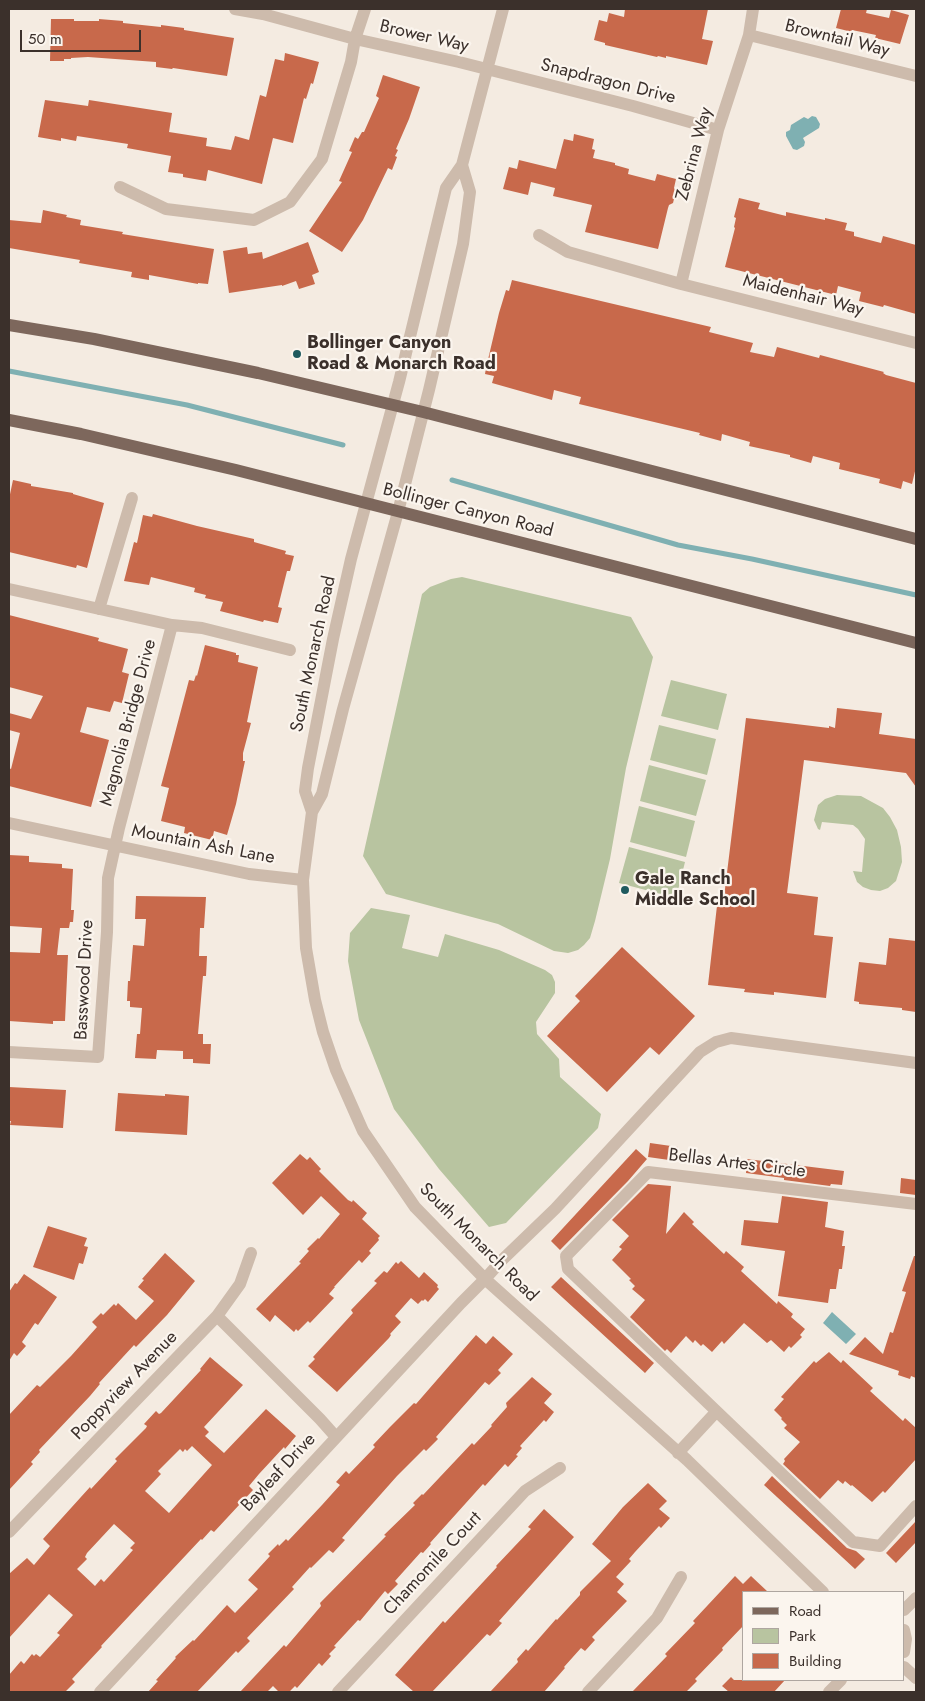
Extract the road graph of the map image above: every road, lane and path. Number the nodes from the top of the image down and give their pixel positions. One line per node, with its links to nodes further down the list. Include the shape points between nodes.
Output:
1 (235, 9): 6 (street, Brower Way)
2 (364, 9): 6 (street)
3 (503, 9): 7 (street)
4 (754, 9): 5 (street, Zebrina Way)
5 (749, 35): 8 (street, Browntail Way); 9 (street, Zebrina Way)
6 (355, 39): 7 (street, Brower Way); 11 (street, via 322,159 290,202 254,220 166,209)
7 (488, 70): 9 (street, Snapdragon Drive); 10 (street)
8 (916, 76)
9 (718, 130): 13 (street, Zebrina Way)
10 (462, 165): 16 (street, South Monarch Road, via 446,188); 17 (street, South Monarch Road, via 470,192 463,244)
11 (120, 187)
12 (539, 235): 13 (street, Maidenhair Way, via 568,252)
13 (681, 284): 15 (street, Maidenhair Way)
14 (9, 324): 16 (main road, via 258,373)
15 (916, 343)
16 (392, 405): 17 (main road); 20 (street, South Monarch Road)
17 (423, 412): 21 (street, South Monarch Road); 22 (main road)
18 (9, 420): 20 (main road, Bollinger Canyon Road, via 236,470)
19 (132, 498): 24 (street)
20 (366, 504): 21 (main road, Bollinger Canyon Road); 28 (street, South Monarch Road, via 333,639 310,759 305,791)
21 (398, 512): 26 (main road, Bollinger Canyon Road); 28 (street, South Monarch Road, via 322,794)
22 (916, 539)
23 (9, 589): 24 (street, Magnolia Bridge Drive)
24 (99, 609): 25 (street, Magnolia Bridge Drive)
25 (172, 626): 27 (street, via 202,628); 30 (street, Magnolia Bridge Drive)
26 (916, 643)
27 (290, 650)
28 (312, 812): 31 (street, South Monarch Road)
29 (9, 823): 30 (street, Mountain Ash Lane)
30 (116, 846): 31 (street, Mountain Ash Lane, via 249,874); 32 (street, Basswood Drive, via 108,878 98,1057)
31 (303, 880): 36 (street, South Monarch Road, via 306,948 315,1000 336,1070 352,1108 368,1138 415,1207)
32 (9, 1052)
33 (916, 1063): 36 (street, Bayleaf Drive, via 731,1038 716,1042 700,1052 555,1209)
34 (916, 1204): 38 (street, Bellas Artes Circle, via 648,1172 566,1256 568,1269)
35 (251, 1253): 37 (street, Poppyview Avenue, via 240,1284)
36 (485, 1279): 39 (street, Bayleaf Drive); 40 (street, South Monarch Road)
37 (217, 1316): 39 (street); 43 (street, Poppyview Avenue)
38 (716, 1412): 40 (street); 42 (street, Bellas Artes Circle, via 853,1542 880,1546)
39 (336, 1437): 51 (street, Bayleaf Drive)
40 (678, 1453): 45 (street, South Monarch Road)
41 (560, 1468): 52 (street, Chamomile Court, via 525,1491)
42 (916, 1506)
43 (9, 1532)
44 (681, 1577): 53 (street, via 657,1618)
45 (822, 1591)
46 (916, 1598): 47 (street)
47 (905, 1609)
48 (905, 1668): 49 (street)
49 (916, 1678)
50 (840, 1681): 54 (street)
51 (100, 1692)
52 (338, 1692)
53 (588, 1692)
54 (829, 1692)

